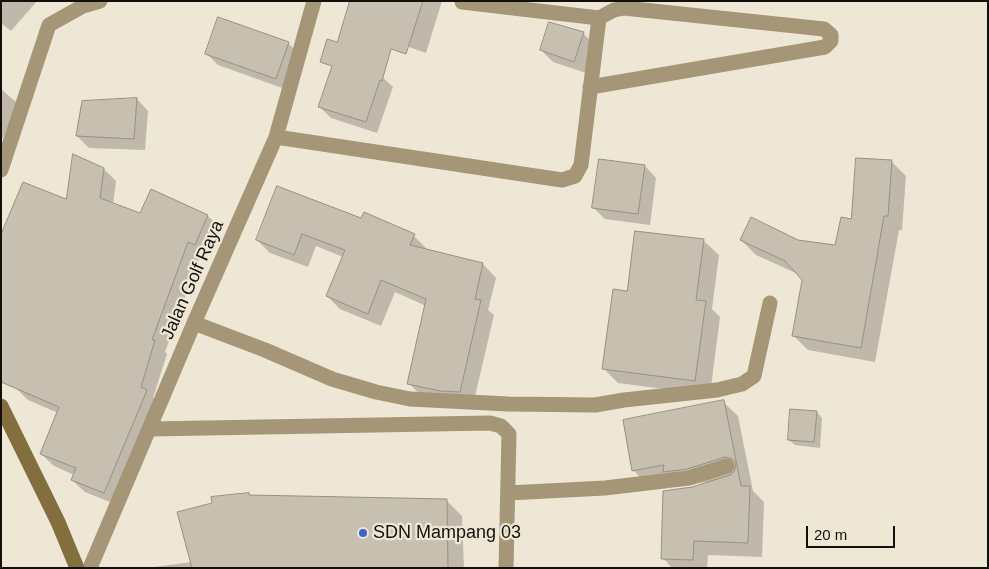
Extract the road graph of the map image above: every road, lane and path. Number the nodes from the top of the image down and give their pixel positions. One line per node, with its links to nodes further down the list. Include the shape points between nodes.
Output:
1 (100, 1): 7 (street, via 83,6 49,25)
2 (314, 1): 6 (street, Jalan Golf Raya)
3 (462, 2): 4 (street)
4 (599, 18): 5 (street); 5 (street, via 624,8 824,29 831,35 831,41 825,47)
5 (590, 87): 6 (street, via 581,165 575,176 562,180)
6 (276, 137): 9 (street, Jalan Golf Raya)
7 (1, 170)
8 (770, 303): 9 (street, via 754,376 742,384 718,390 595,405 410,399 332,378)
9 (194, 323): 11 (street, Jalan Golf Raya)
10 (1, 406): 14 (street, via 58,522)
11 (149, 429): 13 (street, via 490,423 501,426 509,434); 15 (street, Jalan Golf Raya)
12 (727, 466): 13 (street, via 689,478 605,488)
13 (508, 493): 16 (street)
14 (76, 568)
15 (90, 568)
16 (506, 568)

